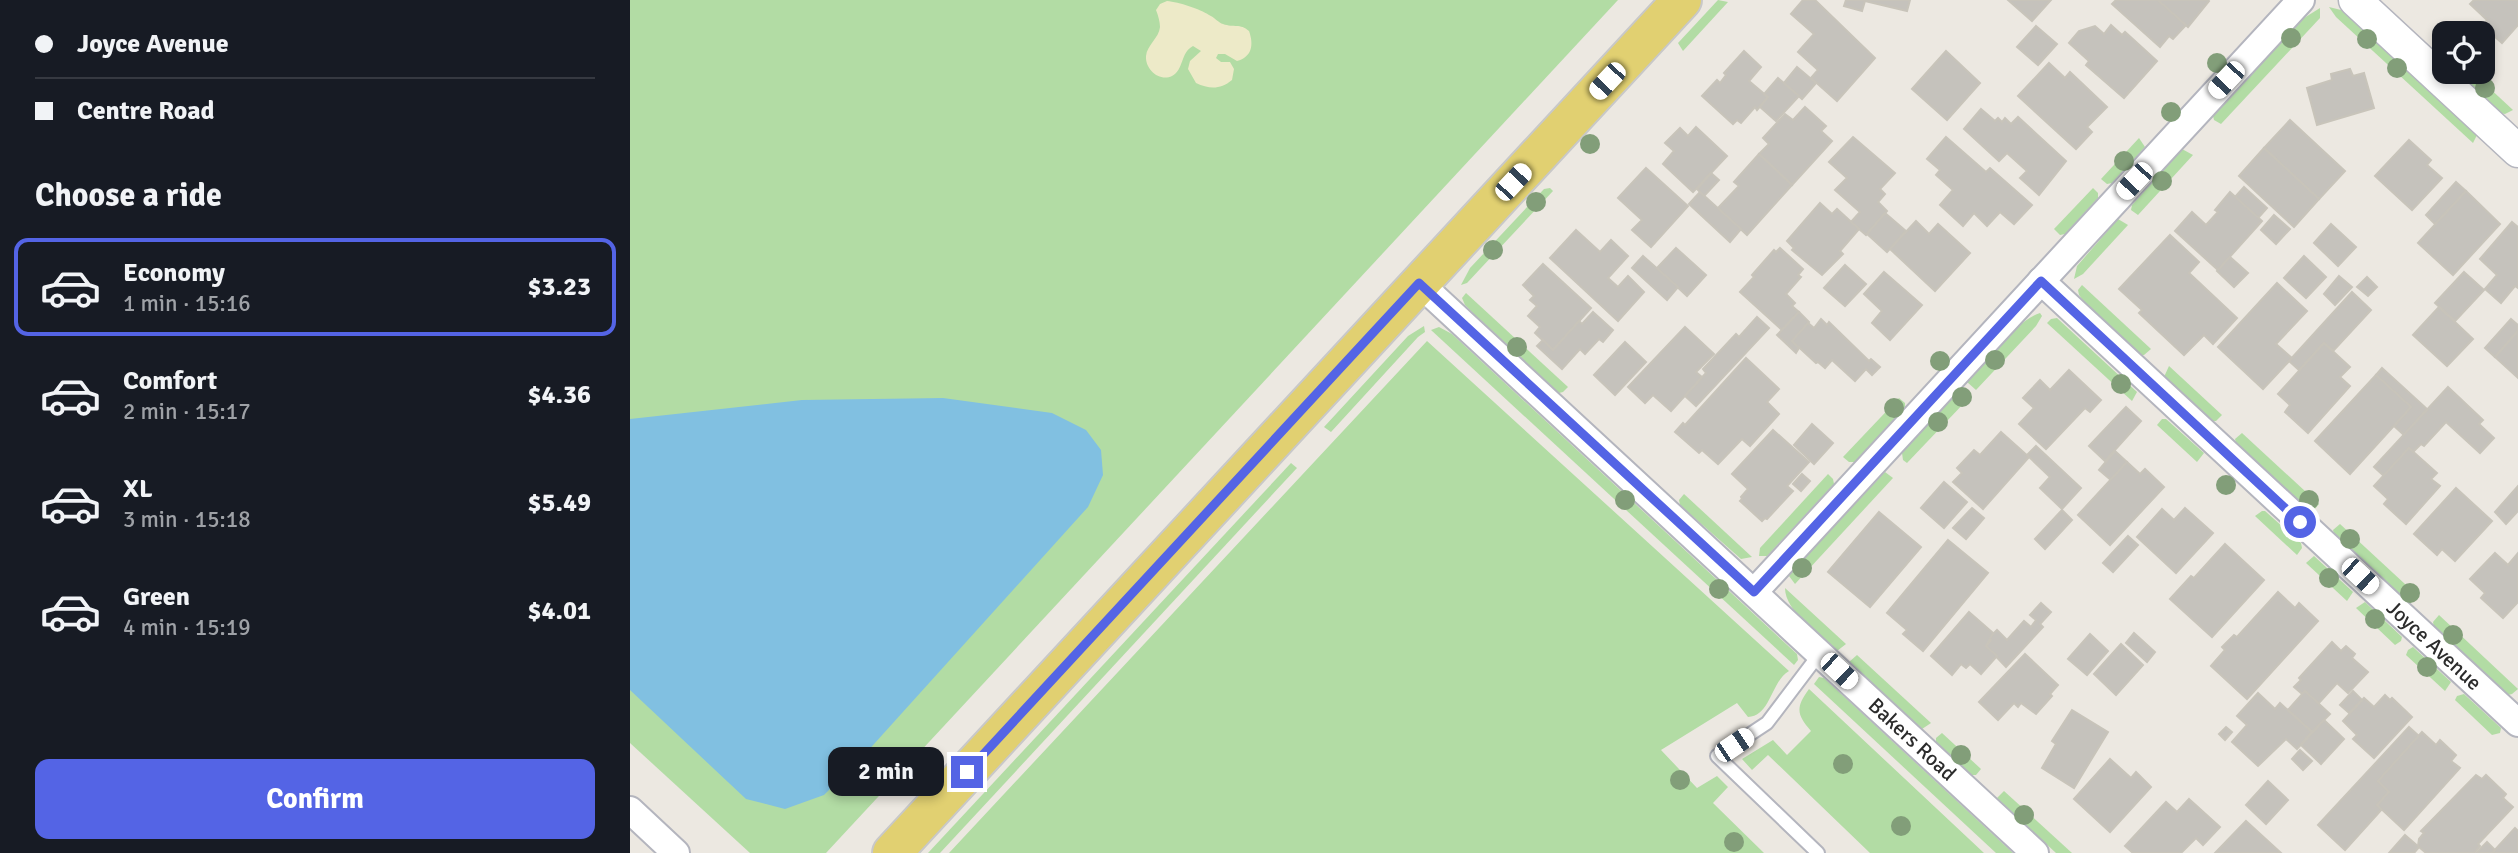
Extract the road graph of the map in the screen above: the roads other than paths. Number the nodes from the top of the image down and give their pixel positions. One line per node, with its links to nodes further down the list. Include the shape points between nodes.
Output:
1 (1682, 0): 6 (main road)
2 (2301, 0): 5 (street)
3 (2355, 0): 4 (street)
4 (2518, 150)
5 (2041, 281): 7 (street); 9 (street, Joyce Avenue)
6 (1419, 283): 7 (street, Bakers Road); 12 (main road)
7 (1754, 592): 8 (street, Bakers Road)
8 (1820, 653): 13 (lane, via 1768,723 1717,756); 14 (street, Bakers Road)
9 (2518, 723)
10 (630, 810): 11 (street)
11 (677, 853)
12 (891, 853)
13 (1818, 853)
14 (2035, 853)

